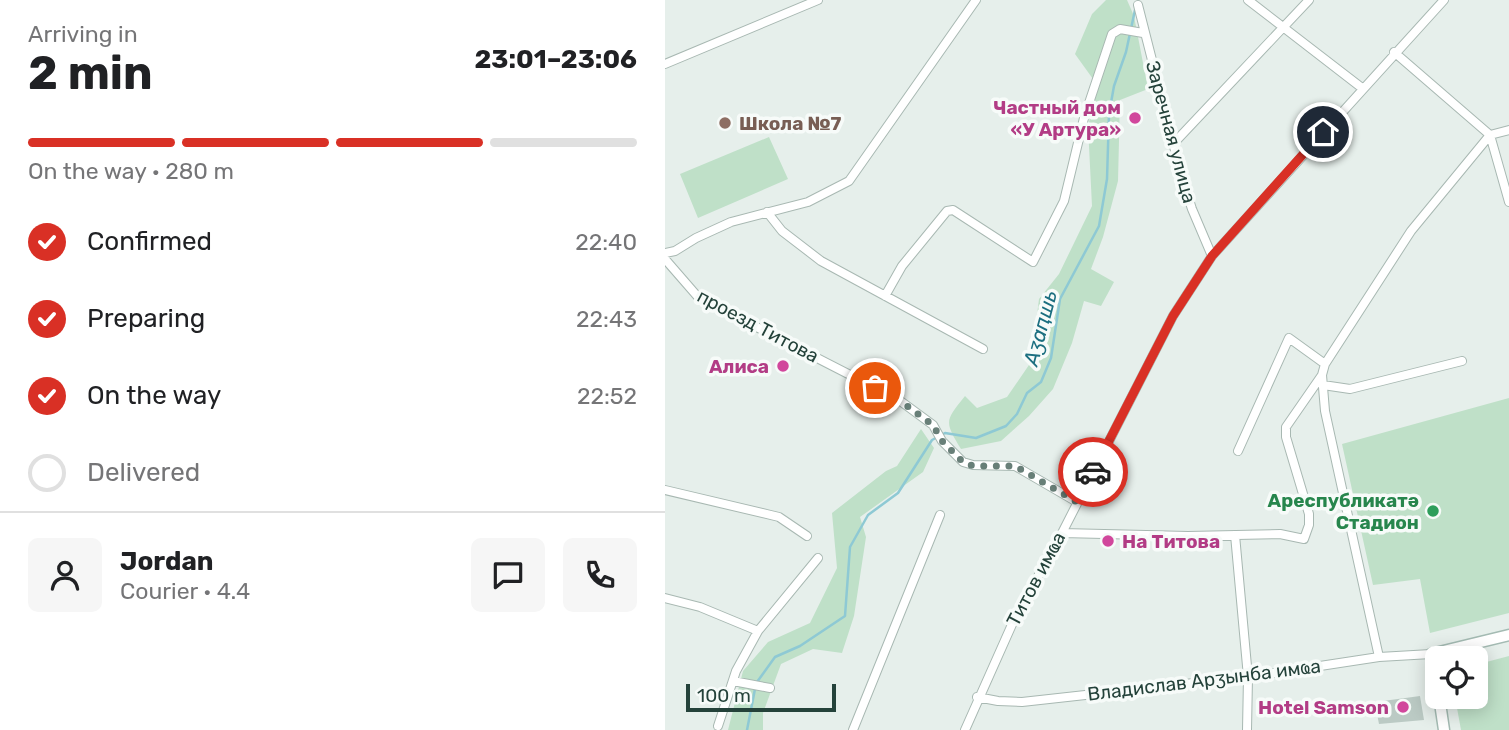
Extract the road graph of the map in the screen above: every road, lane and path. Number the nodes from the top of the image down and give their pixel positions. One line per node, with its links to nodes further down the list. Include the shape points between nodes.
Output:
1 (818, 0): 10 (street)
2 (976, 0): 16 (street, via 849,181 808,202)
3 (1248, 0): 7 (street)
4 (1309, 0): 7 (street)
5 (1444, 0): 9 (street, Титов имҩа)
6 (1138, 5): 8 (street, Заречная улица)
7 (1285, 27): 11 (street); 14 (street)
8 (1140, 32): 14 (street, Заречная улица); 20 (street, via 1112,34 1084,118 1064,201 1033,262 947,211 902,266)
9 (1394, 52): 11 (street, Титов имҩа); 13 (street)
10 (665, 64)
11 (1361, 88): 18 (street, Титов имҩа)
12 (1509, 130): 13 (street)
13 (1490, 135): 15 (street); 23 (street, via 1411,231)
14 (1174, 143): 18 (street, Заречная улица, via 1192,209)
15 (1509, 202)
16 (767, 212): 17 (street, via 731,222); 20 (street, via 782,231 821,261)
17 (665, 253)
18 (1212, 256): 28 (street, Титов имҩа, via 1173,316)
19 (665, 259): 28 (street, проезд Титова, via 698,297 899,400 933,425 963,462 1015,466)
20 (885, 296): 21 (street)
21 (983, 349)
22 (1462, 361): 25 (street, via 1350,389)
23 (1325, 364): 24 (street); 26 (street, via 1289,338)
24 (1322, 375): 25 (street); 31 (street, via 1286,427 1309,514 1304,539 1280,534)
25 (1323, 385): 39 (street)
26 (1238, 451)
27 (665, 490): 32 (street, via 779,517)
28 (1077, 502): 30 (street, Титов имҩа)
29 (940, 515): 46 (street)
30 (1062, 533): 31 (street); 43 (street, Титов имҩа)
31 (1235, 535): 40 (street)
32 (807, 536)
33 (818, 558): 35 (street)
34 (665, 598): 35 (street)
35 (758, 631): 41 (street)
36 (1509, 635): 37 (main road)
37 (1464, 646)
38 (1425, 654): 39 (street, Владислав Арӡынба имҩа)
39 (1378, 657): 40 (street, Владислав Арӡынба имҩа)
40 (1248, 677): 43 (street, Владислав Арӡынба имҩа, via 1022,702); 48 (street)
41 (733, 681): 42 (street); 45 (street)
42 (770, 688)
43 (977, 697): 47 (street, Титов имҩа)
44 (1441, 709): 49 (main road)
45 (718, 726)
46 (853, 730)
47 (965, 730)
48 (1247, 730)
49 (1444, 730)

